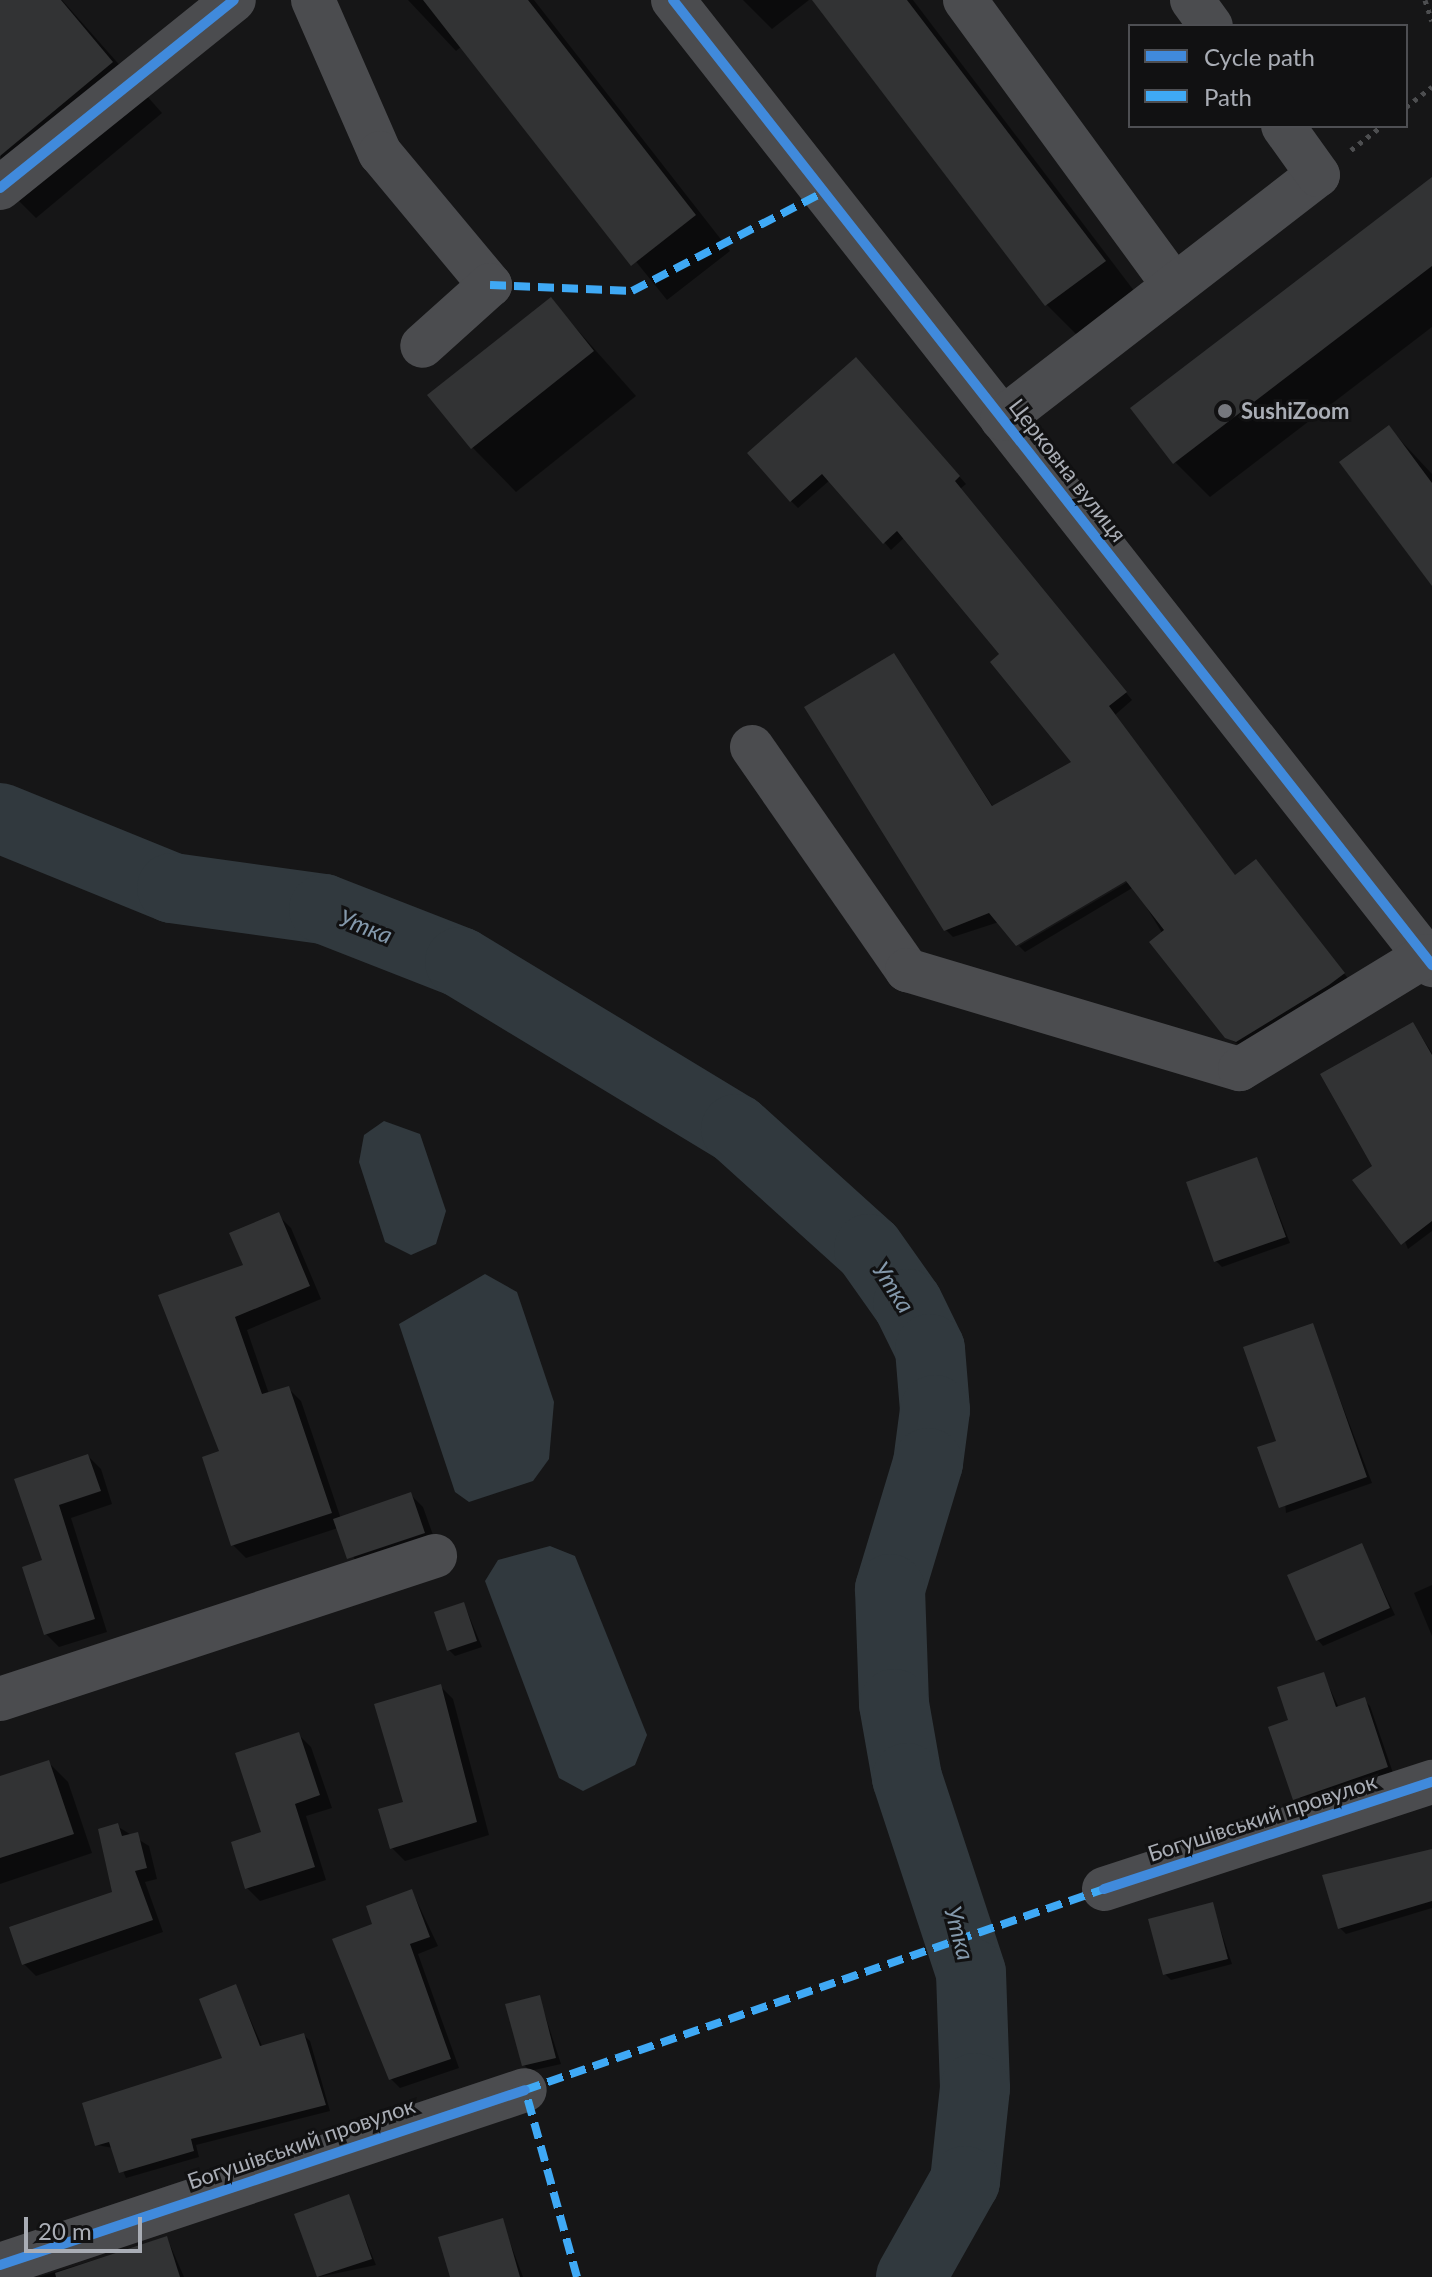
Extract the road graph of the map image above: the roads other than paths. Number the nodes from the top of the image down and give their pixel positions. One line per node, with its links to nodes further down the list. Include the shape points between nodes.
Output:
1 (234, 0): 8 (street)
2 (313, 0): 10 (street, via 380,153 490,285)
3 (673, 0): 11 (street, Церковна вулиця)
4 (965, 0): 9 (street)
5 (1192, 0): 6 (street)
6 (1210, 24)
7 (1284, 128): 9 (street, via 1318,175)
8 (0, 188)
9 (1174, 286): 11 (street)
10 (422, 346)
11 (1002, 419): 13 (street, Церковна вулиця)
12 (752, 747): 13 (street, via 907,970 1240,1069)
13 (1429, 960)
14 (435, 1556): 15 (street)
15 (0, 1699)
16 (1432, 1782): 17 (street, Богушівський провулок)
17 (1104, 1889)
18 (525, 2090): 19 (street, Богушівський провулок)
19 (0, 2265)

